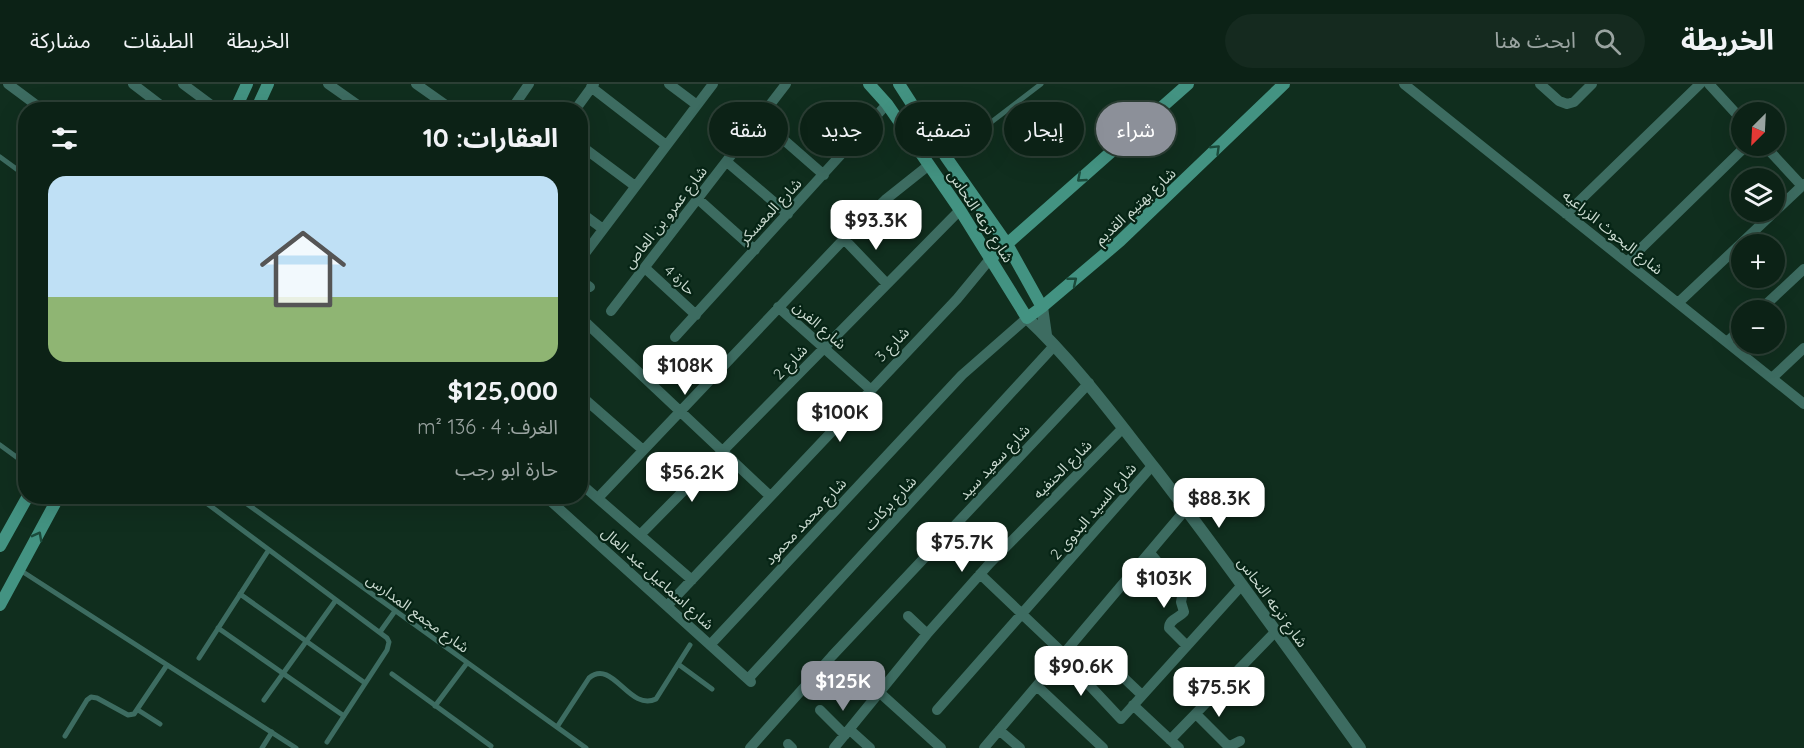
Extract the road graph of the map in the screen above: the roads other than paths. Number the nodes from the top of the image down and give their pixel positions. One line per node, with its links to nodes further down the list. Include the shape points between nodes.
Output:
1 (8, 84): 23 (street)
2 (133, 84): 24 (street)
3 (183, 84): 25 (street)
4 (247, 84): 26 (main road)
5 (268, 84): 27 (main road)
6 (328, 84): 28 (street)
7 (416, 84): 29 (street)
8 (530, 84): 30 (street)
9 (669, 84): 34 (street)
10 (713, 84): 34 (street)
11 (786, 84): 32 (street, شارع عمرو بن العاص)
12 (869, 84): 33 (main road, شارع ترعه النحاس)
13 (898, 84): 43 (main road, شارع ترعه النحاس)
14 (1041, 84): 43 (lane)
15 (1284, 84): 68 (main road, شارع بهتيم القديم, one-way to 15, via 1120,241)
16 (1404, 84): 53 (street, شارع البحوث الزراعيه)
17 (1540, 84): 18 (street, via 1559,102 1567,104)
18 (1592, 84)
19 (1700, 84): 53 (street)
20 (1708, 84): 35 (street)
21 (1183, 85): 57 (main road, one-way to 57)
22 (592, 86): 31 (street); 37 (street)
23 (32, 102)
24 (157, 102)
25 (207, 102)
26 (239, 102)
27 (260, 102)
28 (354, 102)
29 (442, 102)
30 (517, 102)
31 (581, 102)
32 (773, 102)
33 (887, 104): 45 (main road, شارع ترعه النحاس); 47 (street, شارع المعسكر)
34 (697, 105): 37 (street)
35 (1731, 108)
36 (788, 144): 47 (street)
37 (666, 145): 49 (street)
38 (588, 151): 49 (street)
39 (732, 156): 44 (street, شارع عمرو بن العاص)
40 (1736, 156): 61 (street)
41 (1775, 156): 48 (street)
42 (0, 157): 46 (lane)
43 (945, 157): 57 (main road, شارع ترعه النحاس)
44 (727, 162): 50 (street, شارع عمرو بن العاص); 52 (street)
45 (929, 165): 51 (main road, شارع ترعه النحاس); 56 (street)
46 (18, 170)
47 (824, 175): 52 (street, شارع المعسكر)
48 (1803, 185): 66 (street)
49 (635, 186): 55 (street)
50 (698, 200): 59 (street); 62 (street, شارع عمرو بن العاص)
51 (960, 210): 60 (main road, شارع ترعه النحاس); 64 (street, شارع 2)
52 (788, 214): 59 (street, شارع المعسكر)
53 (1566, 214): 61 (street, شارع البحوث الزراعيه)
54 (588, 218): 55 (street)
55 (603, 229): 58 (street)
56 (844, 239): 64 (street); 67 (street)
57 (1007, 244): 60 (main road); 68 (main road, شارع ترعه النحاس)
58 (588, 249)
59 (754, 250): 70 (street, شارع المعسكر)
60 (990, 259): 71 (main road, شارع ترعه النحاس); 82 (street, شارع 3)
61 (1627, 262): 66 (street, شارع البحوث الزراعيه)
62 (645, 267): 69 (street, شارع عمرو بن العاص); 70 (street, حارة 4)
63 (1804, 269): 65 (street)
64 (887, 284): 78 (street, شارع 2)
65 (1771, 300)
66 (1678, 303): 76 (street, شارع البحوث الزراعيه)
67 (777, 307): 78 (street, شارع الفرن); 85 (street)
68 (1042, 307): 71 (main road, شارع بهتيم القديم); 73 (street, شارع ترعه النحاس)
69 (611, 311)
70 (696, 315): 74 (street, شارع المعسكر)
71 (1027, 318): 73 (street, شارع ترعه النحاس); 122 (street, شارع محمد محمود, via 962,375)
72 (588, 325): 85 (street)
73 (1046, 335): 77 (street, شارع ترعه النحاس)
74 (675, 337)
75 (1731, 338): 76 (street)
76 (1727, 342): 80 (street, شارع البحوث الزراعيه)
77 (1054, 346): 81 (street, شارع ترعه النحاس); 133 (street, شارع بركات)
78 (824, 348): 82 (street, شارع الفرن); 89 (street, شارع 2)
79 (1804, 348): 80 (street)
80 (1772, 378): 84 (street, شارع البحوث الزراعيه)
81 (1089, 383): 86 (street, شارع ترعه النحاس); 160 (street, شارع سعيد سيد)
82 (870, 389): 93 (street, شارع 3)
83 (588, 402): 88 (street)
84 (1804, 404)
85 (680, 411): 88 (street); 89 (street)
86 (1123, 428): 91 (street, شارع ترعه النحاس); 106 (street, شارع الحنفيه)
87 (0, 445): 90 (lane)
88 (643, 450): 94 (street)
89 (723, 451): 93 (street); 101 (street, شارع 2)
90 (18, 458)
91 (1152, 466): 100 (street, شارع ترعه النحاس); 114 (street, شارع السيد البدوى 2)
92 (588, 490): 94 (street)
93 (770, 496): 107 (street, شارع 3)
94 (598, 498): 101 (street)
95 (24, 504): 102 (main road)
96 (55, 504): 105 (main road, one-way to 96)
97 (207, 504): 103 (lane)
98 (247, 504): 113 (lane, شارع مجمع المدارس)
99 (554, 504): 112 (street, شارع اسماعيل عبد العال)
100 (1186, 509): 104 (street); 108 (street, شارع ترعه النحاس)
101 (640, 535): 107 (street)
102 (0, 546)
103 (268, 551): 109 (lane); 110 (lane)
104 (1150, 553): 123 (street, via 1183,592 1185,612 1170,622 1169,628); 124 (street)
105 (20, 570): 111 (main road); 127 (lane)
106 (980, 574): 114 (street); 119 (street, شارع الحنفيه)
107 (692, 580): 112 (street, شارع 3)
108 (1242, 585): 117 (street, شارع ترعه النحاس); 123 (street)
109 (240, 594): 116 (lane); 120 (lane)
110 (336, 600): 118 (lane); 120 (lane)
111 (0, 605)
112 (667, 606): 122 (street, شارع اسماعيل عبد العال)
113 (395, 611): 118 (lane); 126 (lane, شارع مجمع المدارس)
114 (1022, 614): 124 (street); 144 (street, شارع السيد البدوى 2)
115 (908, 616): 119 (street)
116 (218, 628): 125 (lane); 129 (lane)
117 (1276, 631): 145 (street); 167 (street, شارع ترعه النحاس)
118 (380, 632): 134 (lane, via 389,646)
119 (927, 634): 137 (street, شارع الحنفيه)
120 (306, 641): 129 (lane); 134 (lane)
121 (690, 645): 128 (lane)
122 (710, 645): 133 (street, شارع اسماعيل عبد العال)
123 (1187, 646): 138 (street)
124 (1063, 655): 135 (street); 140 (street, via 1121,719)
125 (199, 658)
126 (467, 663): 141 (lane); 148 (lane, شارع مجمع المدارس)
127 (167, 664): 142 (lane); 150 (lane)
128 (678, 664): 136 (lane); 148 (lane, via 659,696 648,702 606,674 595,674)
129 (283, 673): 139 (lane); 146 (lane)
130 (392, 674): 141 (lane)
131 (851, 674): 137 (street)
132 (1122, 676): 138 (street)
133 (749, 681)
134 (365, 683): 146 (lane)
135 (1036, 686): 149 (street); 166 (street)
136 (712, 689)
137 (877, 694): 151 (street, شارع الحنفيه); 163 (street)
138 (1142, 695): 140 (street)
139 (264, 700)
140 (1133, 705): 155 (street)
141 (435, 706): 156 (lane)
142 (138, 710): 147 (lane); 152 (lane, via 128,715 91,698)
143 (820, 710): 151 (street)
144 (937, 710)
145 (1196, 714): 153 (street, via 1227,745); 155 (street)
146 (344, 716): 154 (lane)
147 (160, 724)
148 (557, 727): 159 (lane, شارع مجمع المدارس)
149 (999, 730): 164 (street); 165 (street)
150 (272, 732): 157 (lane); 158 (lane)
151 (847, 732): 161 (street, شارع الحنفيه); 162 (street)
152 (65, 736)
153 (1240, 741)
154 (327, 742)
155 (1174, 744)
156 (491, 746)
157 (262, 748)
158 (296, 748)
159 (586, 748)
160 (750, 748)
161 (834, 748)
162 (870, 748)
163 (941, 748)
164 (984, 748)
165 (1020, 748)
166 (1103, 748)
167 (1360, 748)

